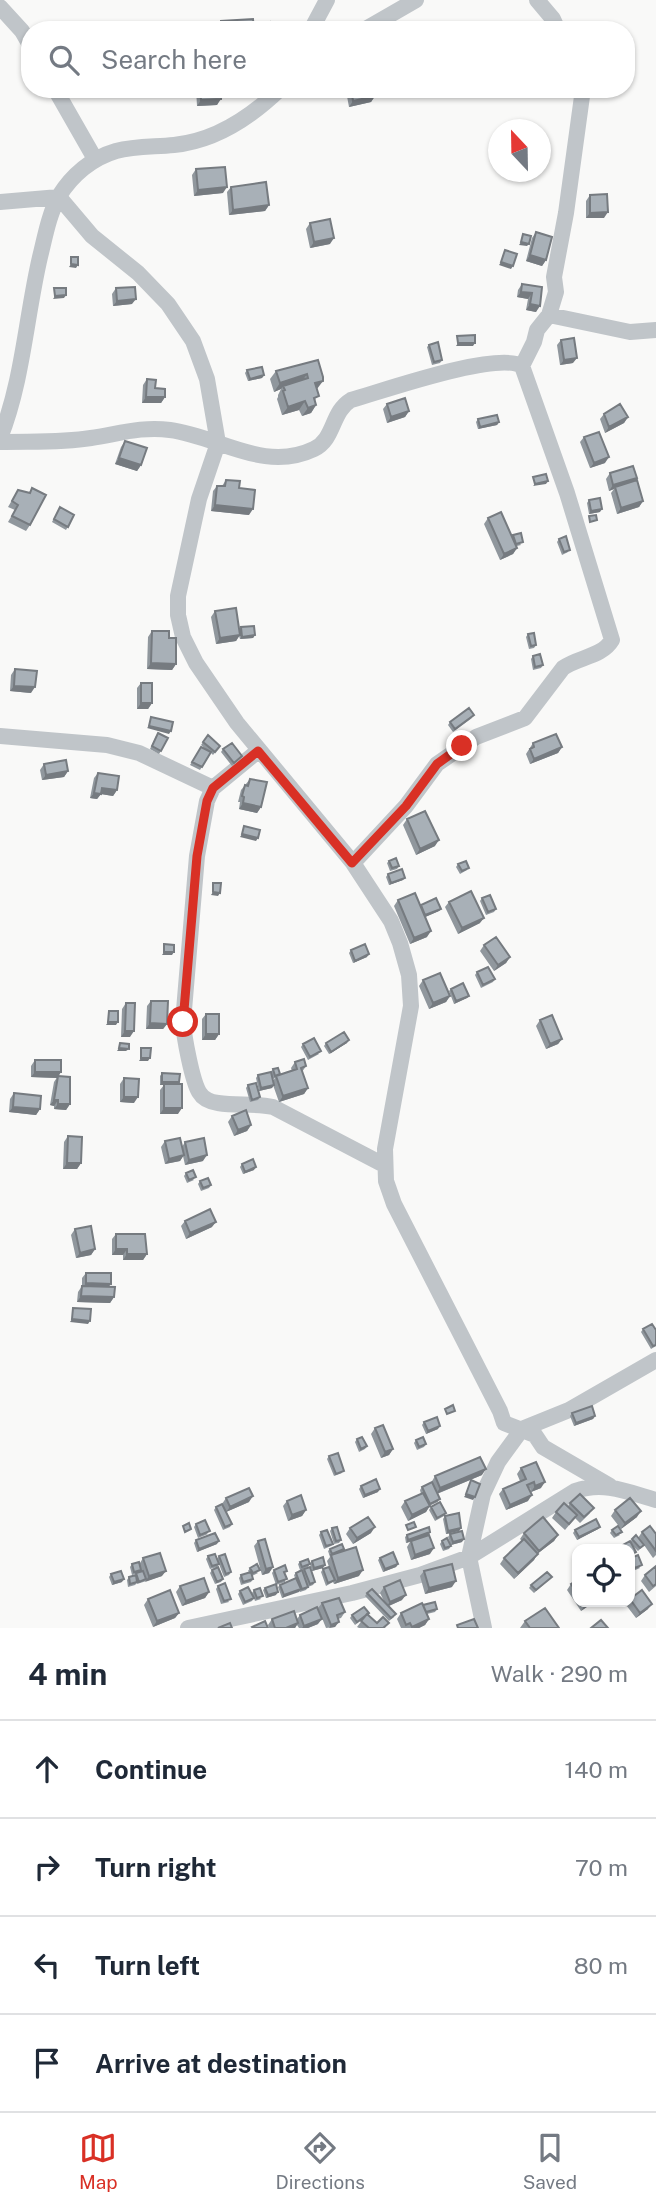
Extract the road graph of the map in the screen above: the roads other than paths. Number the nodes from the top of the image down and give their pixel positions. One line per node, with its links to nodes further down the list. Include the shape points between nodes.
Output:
1 (327, 0): 5 (street)
2 (416, 0): 6 (street)
3 (537, 0): 7 (street)
4 (0, 7): 8 (street)
5 (316, 21)
6 (379, 21)
7 (553, 21)
8 (21, 30)
9 (60, 98): 12 (street)
10 (269, 98): 12 (street, via 218,133)
11 (582, 98): 15 (street)
12 (95, 159): 13 (street)
13 (59, 197): 14 (street); 18 (street, via 47,229 15,389); 19 (street, via 92,236 161,296 193,341 208,379)
14 (0, 202)
15 (549, 315): 16 (street, via 630,332); 17 (street, via 537,330)
16 (656, 330)
17 (522, 366): 19 (street, via 508,362 474,365 351,400 336,414 326,440 299,454 254,455); 23 (street, via 612,640 604,650 564,668 524,718 476,737 437,764 406,806)
18 (0, 440): 19 (street, via 89,439 149,429 184,432)
19 (218, 443): 21 (street, via 199,499 178,615 196,663)
20 (0, 736): 22 (street, via 107,745 139,753)
21 (258, 751): 22 (street); 23 (street)
22 (213, 788): 24 (street, via 197,856 183,1022 198,1091 218,1103 274,1107)
23 (352, 863): 24 (street, via 391,921 409,975 411,1006)
24 (384, 1165): 26 (street, via 394,1203 504,1423)
25 (656, 1360): 26 (street, via 569,1410)
26 (522, 1429): 27 (street, via 535,1435 543,1447); 29 (street, via 488,1480)
27 (610, 1486): 28 (street); 29 (street, via 575,1491)
28 (656, 1500)
29 (469, 1557): 30 (street, via 352,1593); 31 (street)
30 (188, 1628)
31 (484, 1628)

